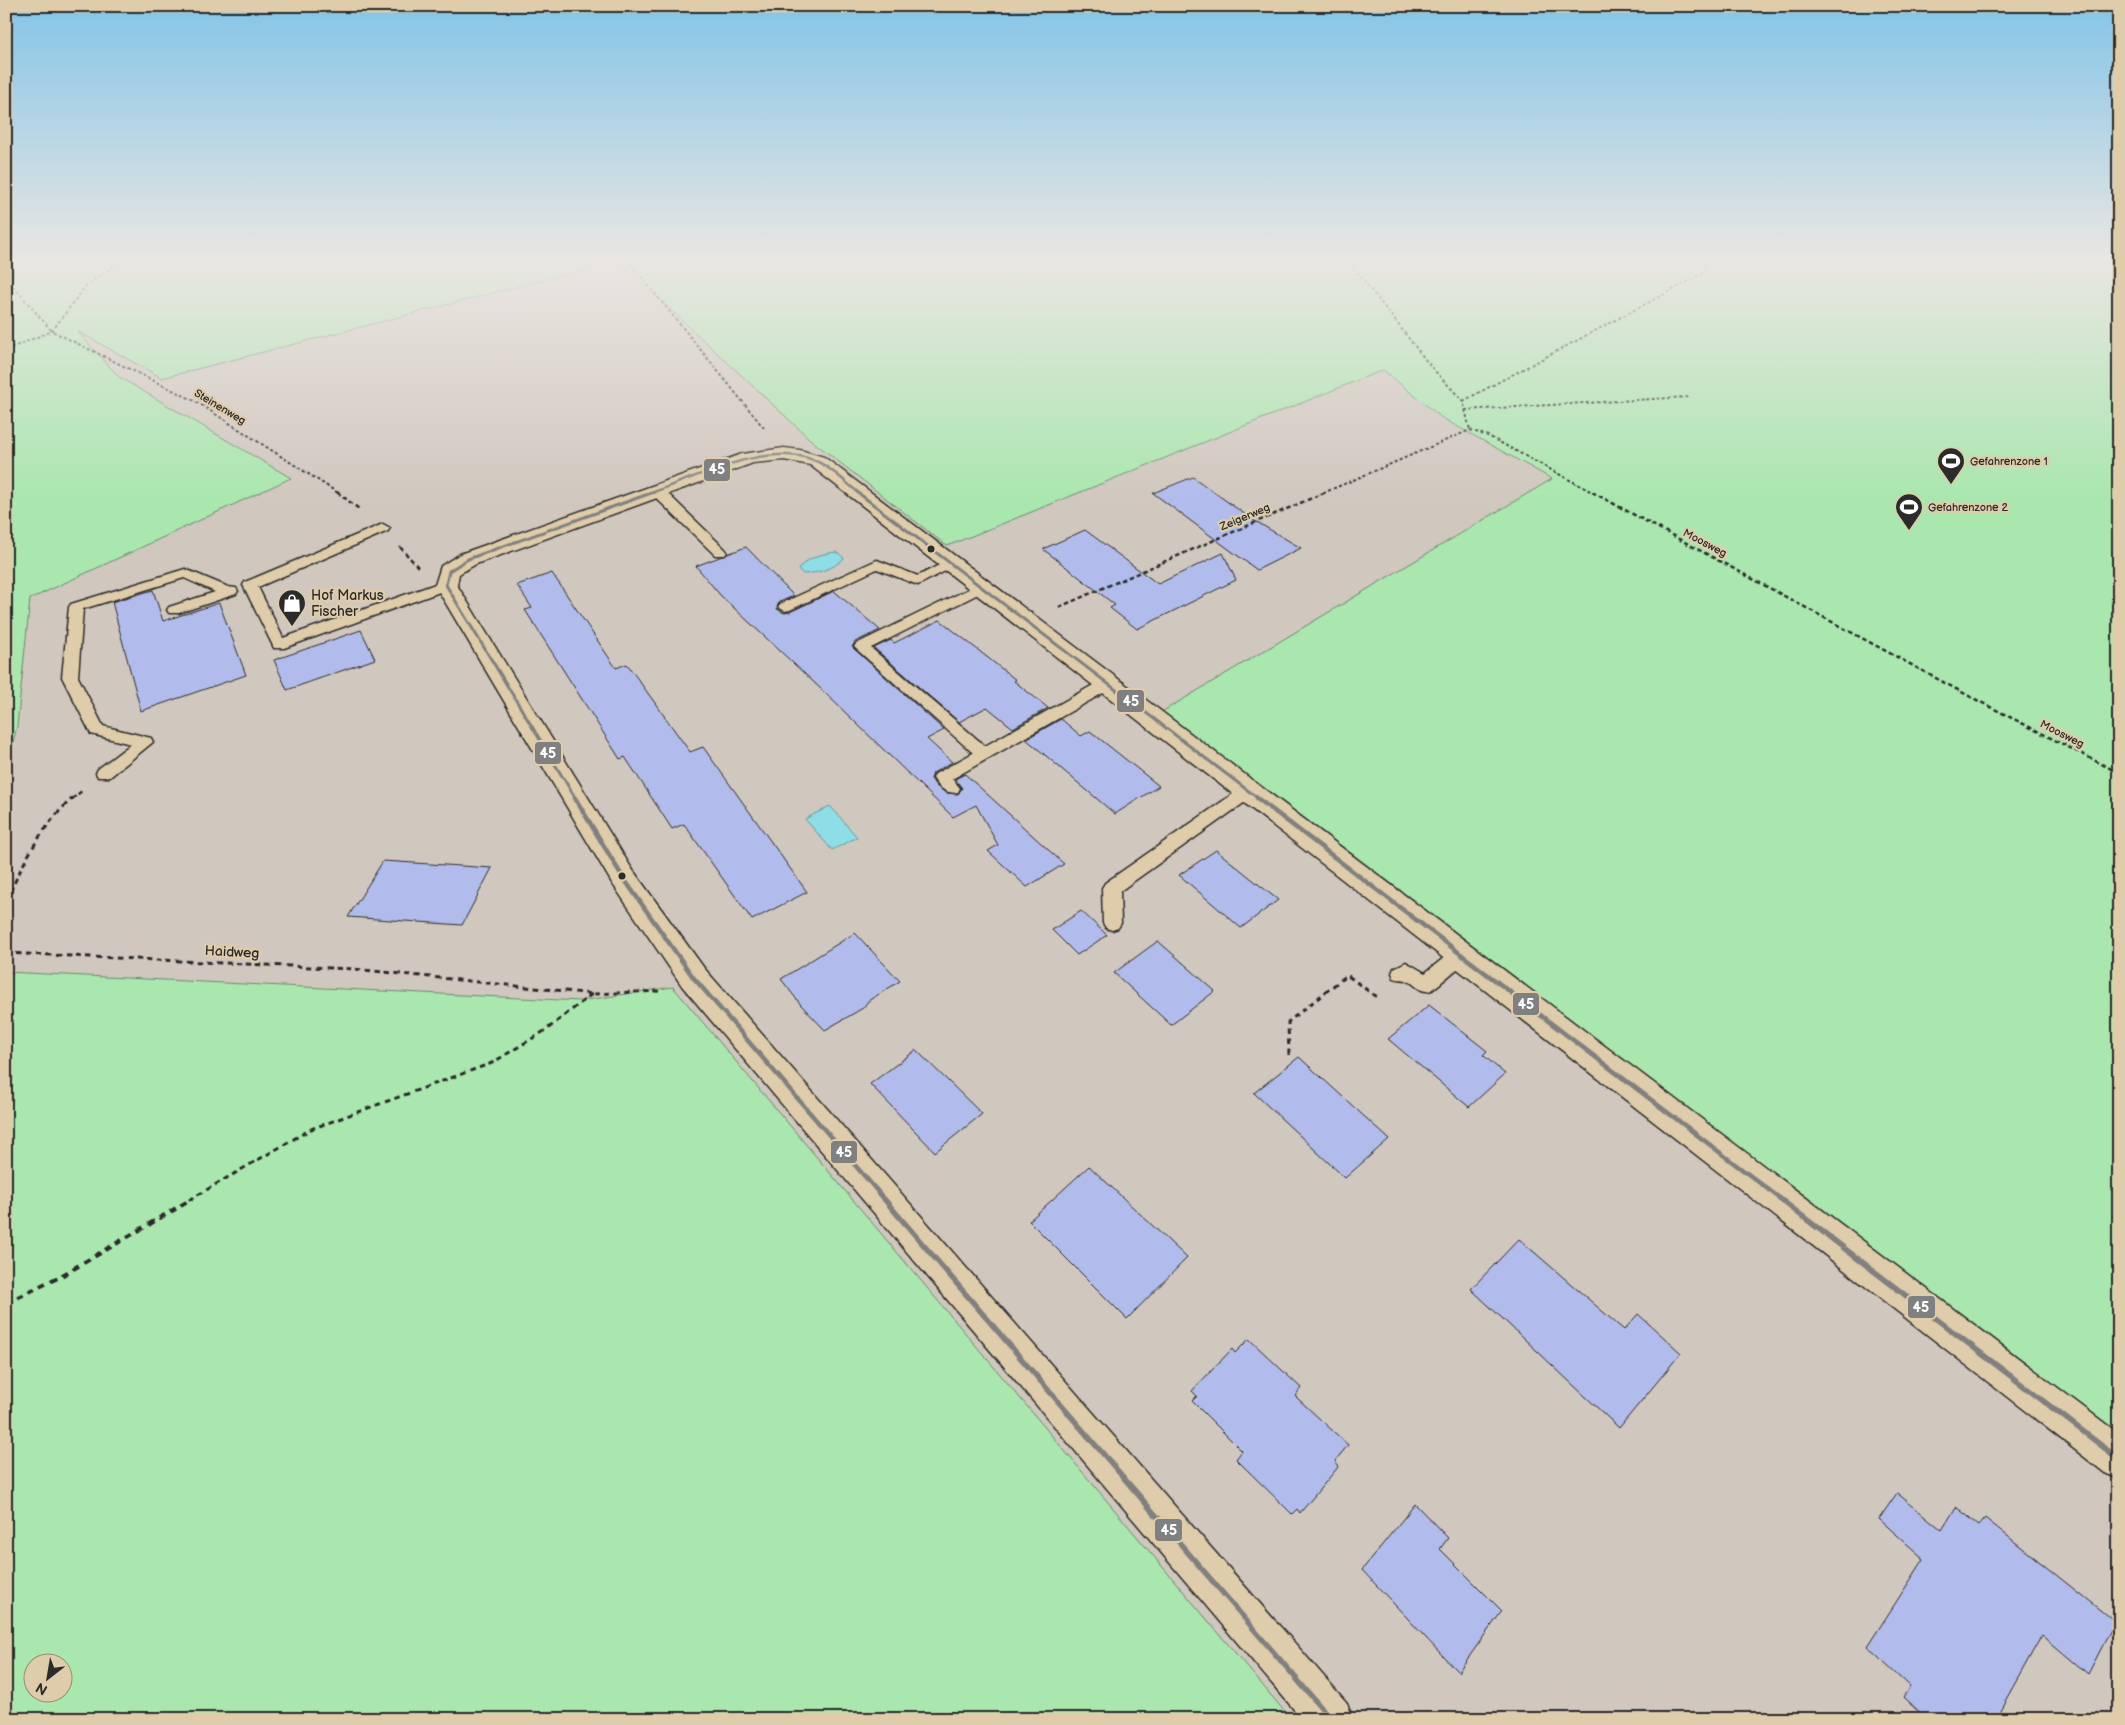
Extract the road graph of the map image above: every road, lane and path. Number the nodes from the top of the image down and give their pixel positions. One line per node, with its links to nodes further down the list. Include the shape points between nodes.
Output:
1 (31, 340): 6 (path)
2 (69, 340): 13 (path, Steinenweg, via 195,401 329,486)
3 (693, 340): 11 (path)
4 (1410, 340): 8 (path)
5 (1579, 340): 8 (path)
6 (6, 350)
7 (1688, 397): 9 (path)
8 (1463, 401): 9 (path)
9 (1466, 410): 10 (path)
10 (1470, 430): 22 (path, Zeigerweg); 25 (path, Moosweg, via 1488,436 1969,696)
11 (788, 454): 12 (street, via 749,458); 15 (street, via 818,461)
12 (658, 492): 14 (lane); 16 (street, via 468,559)
13 (384, 528): 16 (path, Steinenweg); 17 (lane)
14 (720, 552)
15 (950, 565): 18 (street); 20 (lane, via 918,581 877,564)
16 (437, 574): 17 (lane, via 279,644); 40 (street, via 622,876 693,977)
17 (250, 585): 19 (lane)
18 (981, 587): 22 (street); 24 (lane, via 861,647)
19 (227, 592): 21 (lane); 26 (lane, via 185,573 76,607 70,677 97,730 145,742)
20 (785, 608)
21 (174, 610)
22 (1026, 621): 23 (street)
23 (1107, 684): 24 (lane); 28 (street)
24 (984, 754): 27 (lane, via 941,778)
25 (2119, 773)
26 (104, 774): 29 (path, via 58,811 28,853)
27 (952, 788)
28 (1249, 791): 30 (lane, via 1111,888); 32 (street)
29 (6, 901)
30 (1112, 923)
31 (6, 952): 35 (path, Haidweg, via 354,969)
32 (1462, 954): 33 (lane, via 1425,984 1406,970); 39 (street)
33 (1401, 973)
34 (666, 991): 35 (path, Haidweg)
35 (593, 994): 38 (path, via 546,1030 492,1063 311,1129 61,1276)
36 (1375, 996): 37 (path, via 1347,975 1288,1022)
37 (1289, 1055)
38 (6, 1303)
39 (2119, 1459)
40 (1331, 1719)

